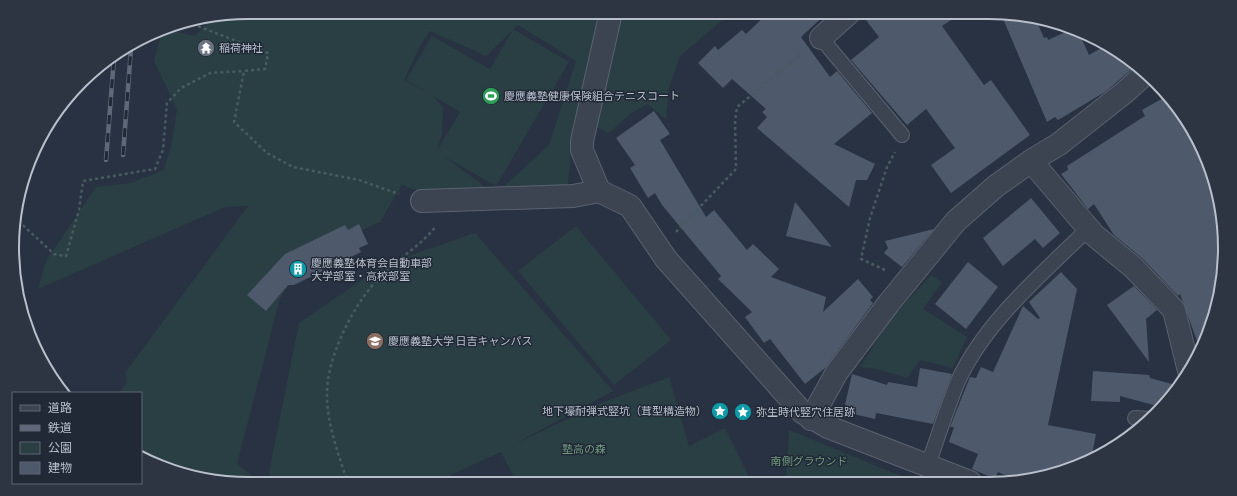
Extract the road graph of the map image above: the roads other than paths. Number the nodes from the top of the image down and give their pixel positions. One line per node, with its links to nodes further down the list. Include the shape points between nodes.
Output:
1 (609, 19): 7 (street, via 582,142 582,150)
2 (842, 19): 3 (street)
3 (821, 38): 5 (lane)
4 (1141, 77): 6 (street, via 1059,144)
5 (902, 135)
6 (1031, 161): 9 (street); 13 (street, via 996,186 956,221 837,372)
7 (599, 191): 8 (street, via 573,196); 13 (street, via 630,206 656,246 717,318)
8 (422, 201)
9 (1088, 229): 10 (street, via 1134,268 1174,310); 14 (lane, via 1028,287 981,341 960,379)
10 (1187, 362)
11 (1135, 418): 12 (lane)
12 (1142, 418)
13 (811, 419): 14 (street)
14 (928, 465): 15 (street)
15 (958, 477)

